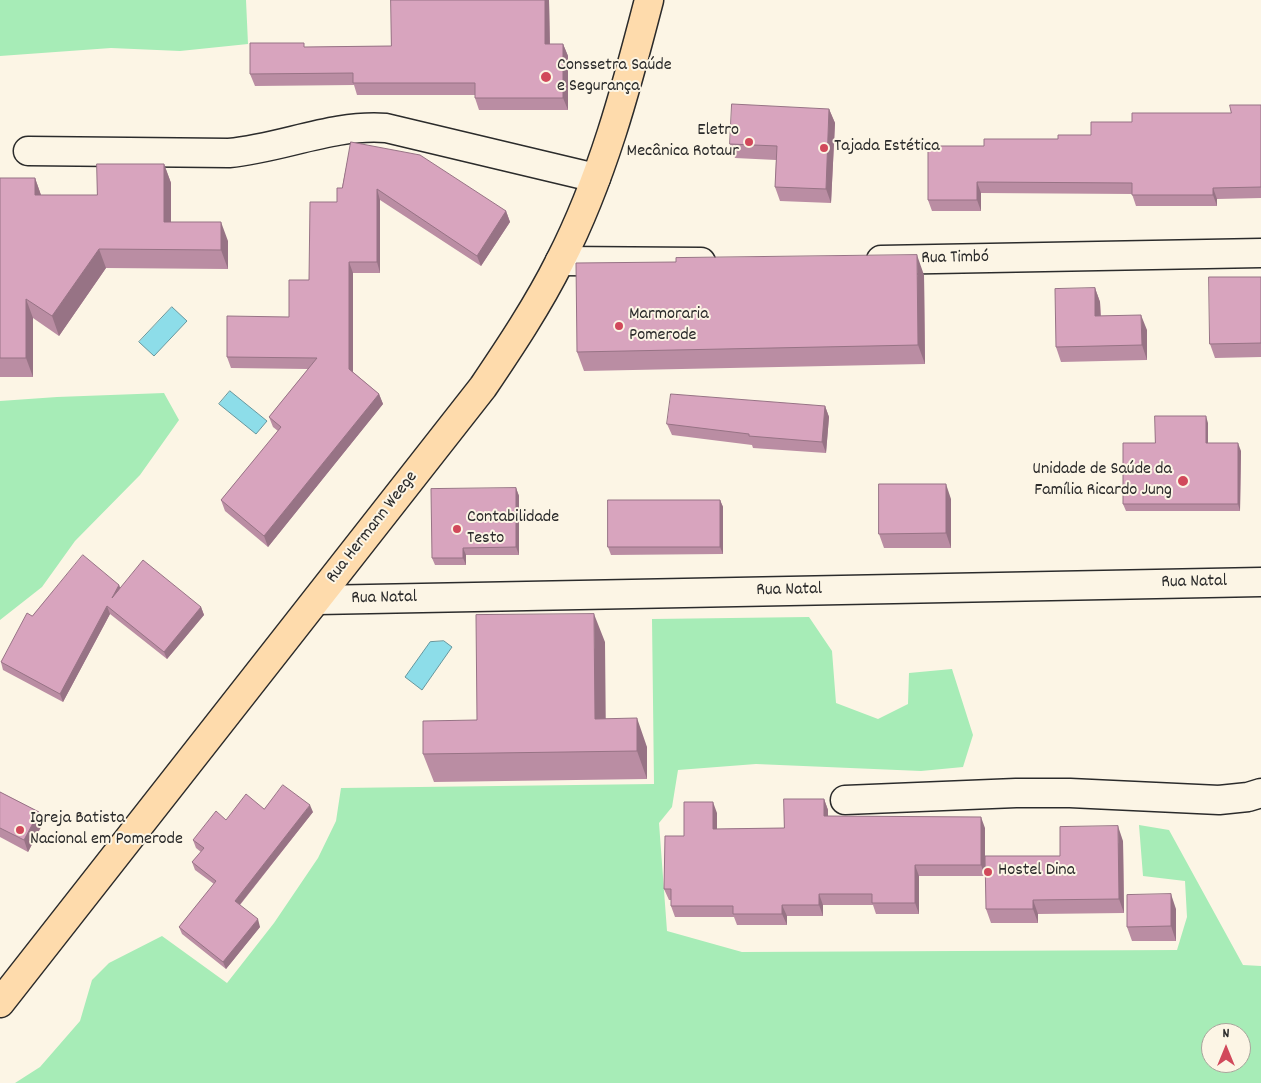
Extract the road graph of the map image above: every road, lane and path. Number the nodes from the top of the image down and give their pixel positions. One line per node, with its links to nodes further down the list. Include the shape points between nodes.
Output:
1 (649, 0): 3 (main road, Rua Hermann Weege)
2 (28, 151): 3 (street, via 230,153 335,130 365,127 386,128)
3 (596, 178): 6 (main road, Rua Hermann Weege)
4 (1261, 253): 5 (street, Rua Timbó)
5 (853, 260)
6 (560, 261): 7 (street); 9 (main road, Rua Hermann Weege, via 483,387)
7 (724, 262)
8 (1261, 582): 9 (street, Rua Natal)
9 (317, 600): 12 (main road, Rua Hermann Weege)
10 (1261, 793): 11 (street, via 1219,800 1016,792)
11 (845, 800)
12 (0, 1003)

